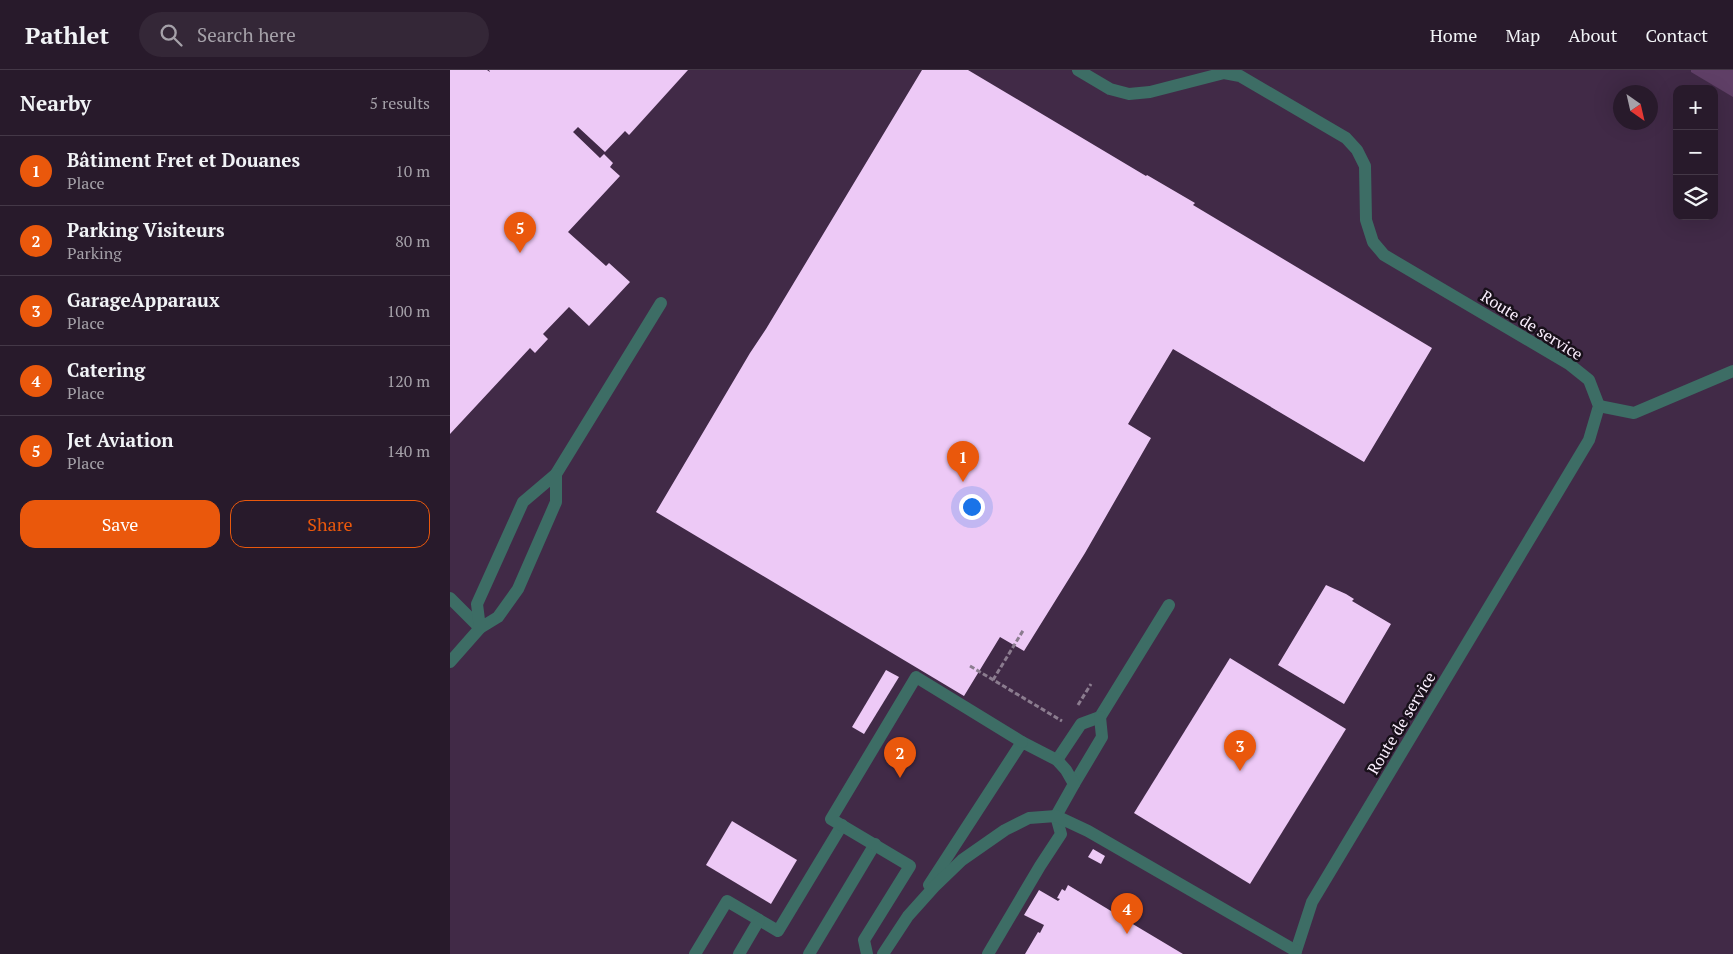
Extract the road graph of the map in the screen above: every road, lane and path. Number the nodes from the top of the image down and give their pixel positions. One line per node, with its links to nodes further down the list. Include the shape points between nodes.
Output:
1 (1078, 70): 4 (street, Route de service, via 1110,88 1129,94 1150,92 1224,73 1240,76 1346,138 1365,166 1366,220 1373,242 1384,255 1569,364 1589,380)
2 (661, 303): 5 (street)
3 (1733, 371): 4 (street, via 1634,413)
4 (1599, 406): 25 (street, Route de service, via 1589,440 1312,902)
5 (556, 474): 8 (street, via 556,502 518,589 498,617); 8 (street, via 523,502 477,604)
6 (450, 598): 8 (street)
7 (1169, 605): 15 (street)
8 (480, 628): 10 (street)
9 (1024, 629): 12 (path)
10 (450, 662)
11 (970, 666): 12 (path)
12 (993, 681): 16 (path)
13 (1091, 684): 14 (path)
14 (1077, 708)
15 (1100, 717): 18 (street, via 1081,724); 19 (street, via 1102,737)
16 (1067, 724)
17 (1022, 742): 18 (street); 21 (street, via 916,677 831,819); 23 (street)
18 (1057, 760): 19 (street)
19 (1074, 784): 20 (street)
20 (1056, 816): 23 (street, via 1029,818 998,835 962,860); 25 (street, via 1088,831); 31 (street, via 1061,834)
21 (842, 825): 22 (street); 24 (street, via 778,931)
22 (874, 844): 28 (street); 29 (street, via 910,866 864,940)
23 (908, 916): 30 (street)
24 (760, 920): 26 (street, via 727,901); 27 (street)
25 (1295, 953)
26 (695, 954)
27 (739, 954)
28 (809, 954)
29 (867, 954)
30 (883, 954)
31 (988, 954)

